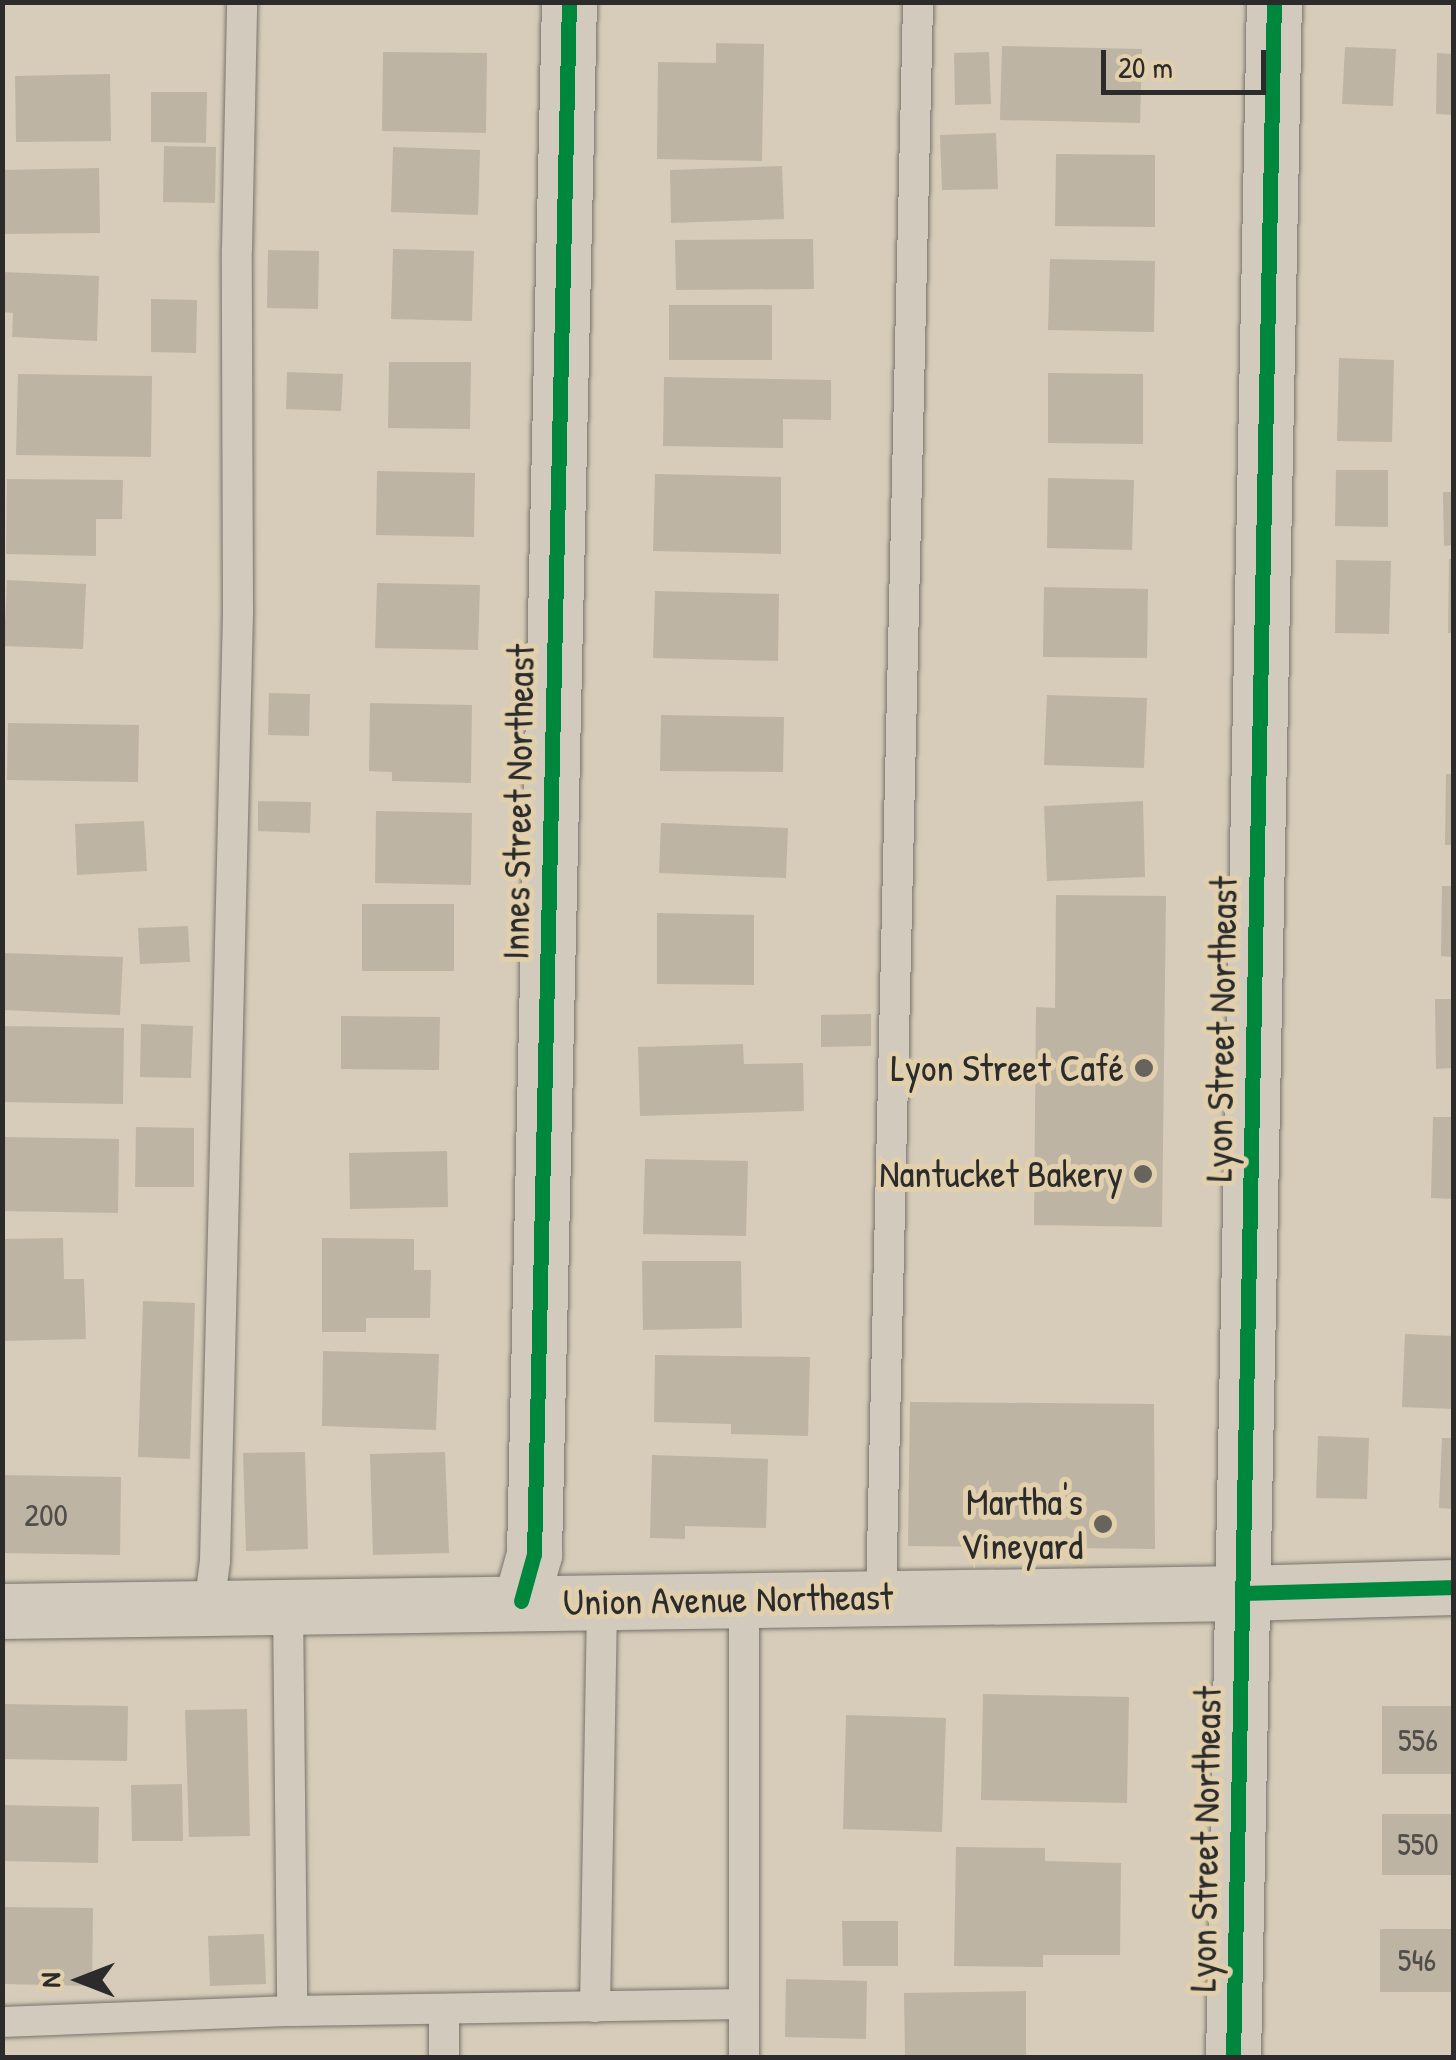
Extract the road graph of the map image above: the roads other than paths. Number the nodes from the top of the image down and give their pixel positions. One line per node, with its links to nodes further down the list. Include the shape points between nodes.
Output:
1 (242, 2): 12 (lane, via 238,610)
2 (568, 2): 10 (street, Innes Street Northeast, via 534,1554)
3 (918, 2): 7 (lane)
4 (1274, 2): 6 (street, Lyon Street Northeast)
5 (1454, 1587): 6 (street, Union Avenue Northeast)
6 (1242, 1593): 7 (street, Union Avenue Northeast); 21 (street, Lyon Street Northeast)
7 (881, 1597): 8 (street, Union Avenue Northeast)
8 (744, 1599): 9 (street, Union Avenue Northeast); 14 (lane)
9 (602, 1600): 10 (street, Union Avenue Northeast); 15 (lane)
10 (521, 1601): 11 (street, Union Avenue Northeast)
11 (288, 1604): 12 (street, Union Avenue Northeast); 17 (lane)
12 (209, 1606): 13 (street, Union Avenue Northeast)
13 (2, 1611)
14 (744, 2004): 15 (lane); 20 (lane)
15 (595, 2006): 16 (lane)
16 (444, 2008): 17 (lane); 19 (lane)
17 (292, 2010): 18 (lane)
18 (2, 2022)
19 (444, 2058)
20 (744, 2058)
21 (1233, 2058)

